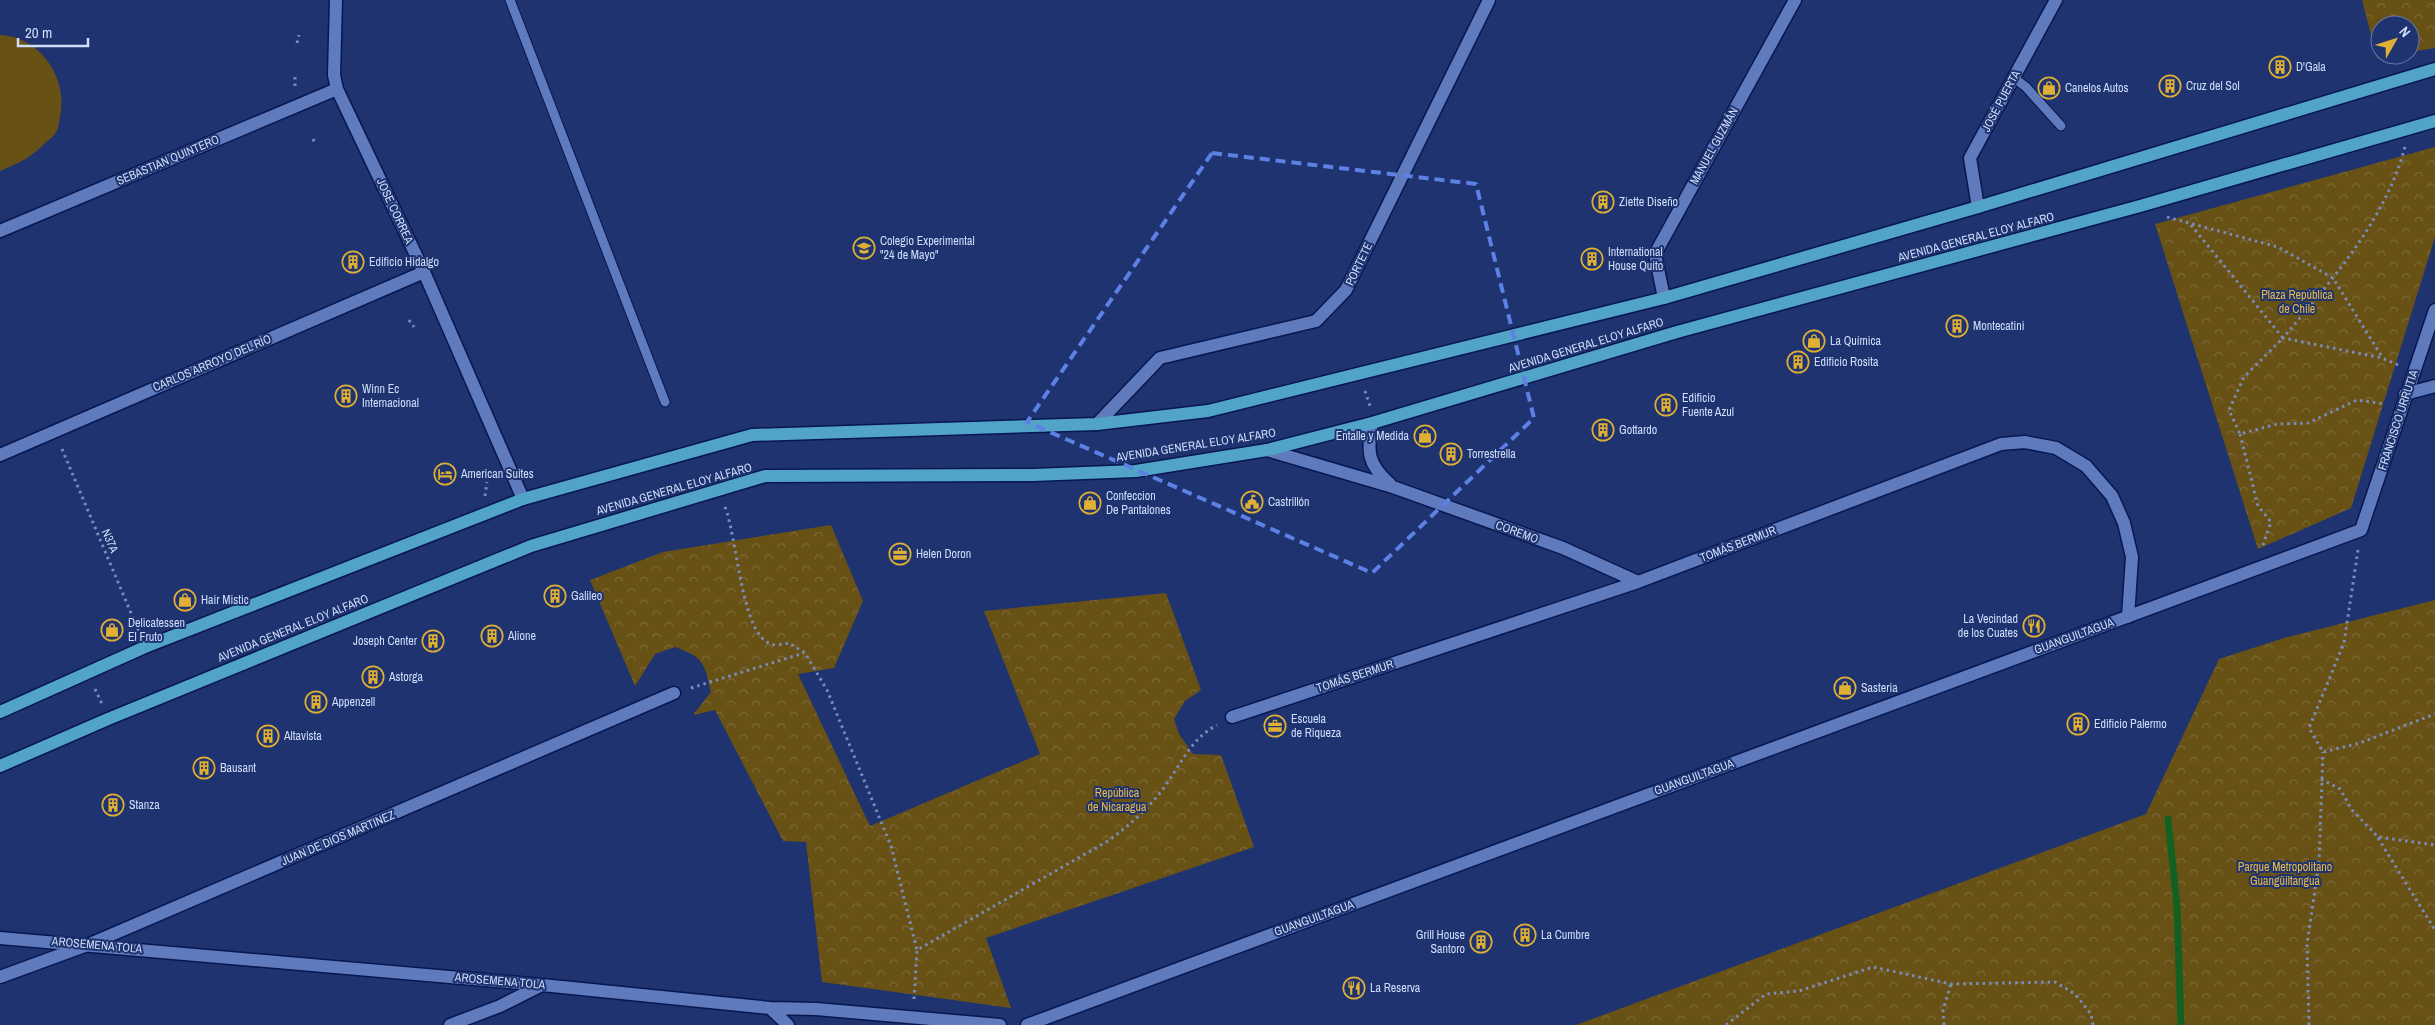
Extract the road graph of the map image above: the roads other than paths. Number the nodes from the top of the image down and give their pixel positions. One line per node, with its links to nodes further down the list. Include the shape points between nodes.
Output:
1 (336, 0): 8 (street, JOSE CORREA, via 334,75)
2 (510, 0): 18 (lane)
3 (1488, 0): 20 (street, PORTETE, via 1346,290 1316,321 1160,358)
4 (1796, 0): 14 (street, MANUEL GUZMÁN, via 1655,254)
5 (2056, 0): 7 (street, JOSÉ PUERTA)
6 (2435, 69): 11 (main road, AVENIDA GENERAL ELOY ALFARO)
7 (2014, 78): 10 (lane); 11 (street, JOSÉ PUERTA, via 1970,158)
8 (337, 89): 12 (street, SEBASTIAN QUINTERO); 13 (street, JOSE CORREA)
9 (2435, 121): 19 (main road, AVENIDA GENERAL ELOY ALFARO, via 2140,206 1677,332)
10 (2061, 126)
11 (1978, 207): 14 (main road, AVENIDA GENERAL ELOY ALFARO)
12 (0, 231)
13 (424, 272): 22 (street, CARLOS ARROYO DEL RÍO); 24 (street, JOSE CORREA)
14 (1664, 298): 20 (main road, AVENIDA GENERAL ELOY ALFARO, via 1208,411)
15 (2435, 310): 17 (street, FRANCISCO URRUTIA)
16 (2435, 386): 17 (street)
17 (2405, 394): 25 (street, FRANCISCO URRUTIA)
18 (665, 402)
19 (1372, 423): 21 (main road, AVENIDA GENERAL ELOY ALFARO); 23 (street, COREMO, via 1368,447 1377,472)
20 (1097, 424): 24 (main road, AVENIDA GENERAL ELOY ALFARO, via 752,435)
21 (1268, 450): 23 (street, COREMO); 31 (main road, AVENIDA GENERAL ELOY ALFARO, via 1126,471 1033,475 765,476 530,546)
22 (0, 455)
23 (1394, 487): 26 (street, COREMO, via 1563,548)
24 (523, 499): 29 (main road, AVENIDA GENERAL ELOY ALFARO, via 145,647)
25 (2361, 530): 27 (street, GUANGUILTAGUA)
26 (1638, 582): 27 (street, TOMÁS BERMUR, via 2001,444 2025,442 2056,448 2086,466 2112,496 2124,523 2132,557); 30 (street, TOMÁS BERMUR)
27 (2128, 616): 40 (street, GUANGUILTAGUA)
28 (674, 693): 33 (street, JUAN DE DIOS MARTINEZ)
29 (0, 712)
30 (1232, 717)
31 (0, 766)
32 (0, 938): 33 (street, AROSEMENA TOLA)
33 (90, 944): 34 (street, JUAN DE DIOS MARTINEZ); 35 (street, AROSEMENA TOLA)
34 (0, 977)
35 (542, 984): 36 (street, AROSEMENA TOLA); 37 (street, via 500,1006)
36 (770, 1008): 38 (street); 39 (street, AROSEMENA TOLA)
37 (450, 1025)
38 (788, 1025)
39 (1000, 1025)
40 (1027, 1025)

